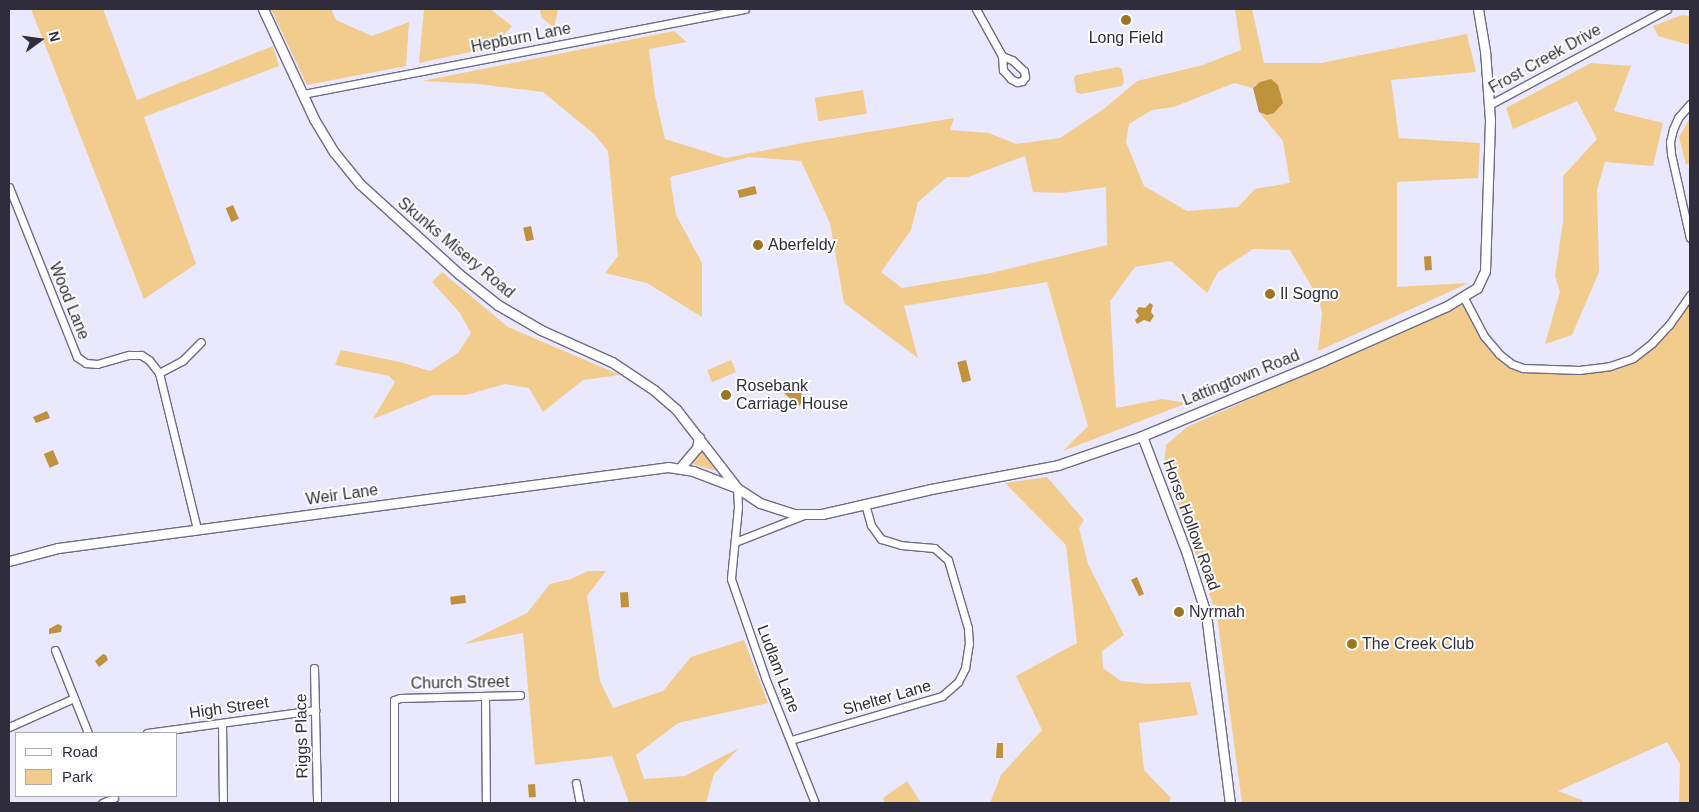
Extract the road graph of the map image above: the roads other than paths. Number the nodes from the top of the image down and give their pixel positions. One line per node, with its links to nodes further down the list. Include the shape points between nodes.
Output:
1 (263, 9): 7 (main road, Skunks Misery Road)
2 (745, 9): 7 (street, Hepburn Lane)
3 (976, 9): 6 (street)
4 (1478, 9): 9 (main road, Lattingtown Road)
5 (1667, 9): 9 (street, Frost Creek Drive)
6 (1002, 56)
7 (302, 94): 17 (main road, Skunks Misery Road, via 334,152 360,184 459,274 516,316 631,373 676,409)
8 (1690, 104): 11 (street, via 1673,128 1670,142)
9 (1489, 105): 13 (main road, Lattingtown Road, via 1490,168 1485,271 1478,288)
10 (9, 187): 15 (street, Wood Lane, via 77,357 86,363 97,364 141,355)
11 (1690, 238)
12 (1690, 295): 13 (street, via 1669,325 1632,358 1610,366 1579,370 1523,368 1512,364 1484,336)
13 (1464, 298): 16 (main road, Lattingtown Road)
14 (201, 342): 15 (street, via 183,360)
15 (159, 373): 22 (street)
16 (1142, 436): 20 (main road, Lattingtown Road, via 1058,465); 45 (main road, Horse Hollow Road, via 1206,614)
17 (699, 437): 18 (main road, via 697,448); 19 (main road, Skunks Misery Road)
18 (680, 468): 19 (main road, Weir Lane); 22 (main road, Weir Lane, via 629,471)
19 (737, 488): 21 (main road, Lattingtown Road, via 774,509); 23 (street, Ludlam Lane)
20 (865, 504): 21 (main road, Lattingtown Road); 35 (street, Shelter Lane, via 870,525 882,539 901,545 934,548 948,560 968,628 965,668 958,682 942,696)
21 (806, 515): 23 (street)
22 (197, 529): 24 (main road, Weir Lane, via 58,548)
23 (734, 542): 35 (street, Ludlam Lane, via 730,569 734,592)
24 (9, 561)
25 (55, 650): 29 (street)
26 (314, 668): 30 (street, Riggs Place)
27 (520, 695): 28 (street, Church Street)
28 (485, 696): 41 (street, Church Street, via 396,699 393,703); 42 (street)
29 (74, 698): 32 (street); 33 (street)
30 (315, 710): 31 (street, High Street); 40 (street, Riggs Place)
31 (222, 723): 34 (street, High Street); 39 (street)
32 (9, 727)
33 (88, 732)
34 (154, 732)
35 (791, 740): 44 (street, Ludlam Lane)
36 (576, 783): 43 (street)
37 (114, 799): 38 (street)
38 (102, 803)
39 (223, 803)
40 (317, 803)
41 (394, 803)
42 (486, 803)
43 (580, 803)
44 (815, 803)
45 (1230, 803)

